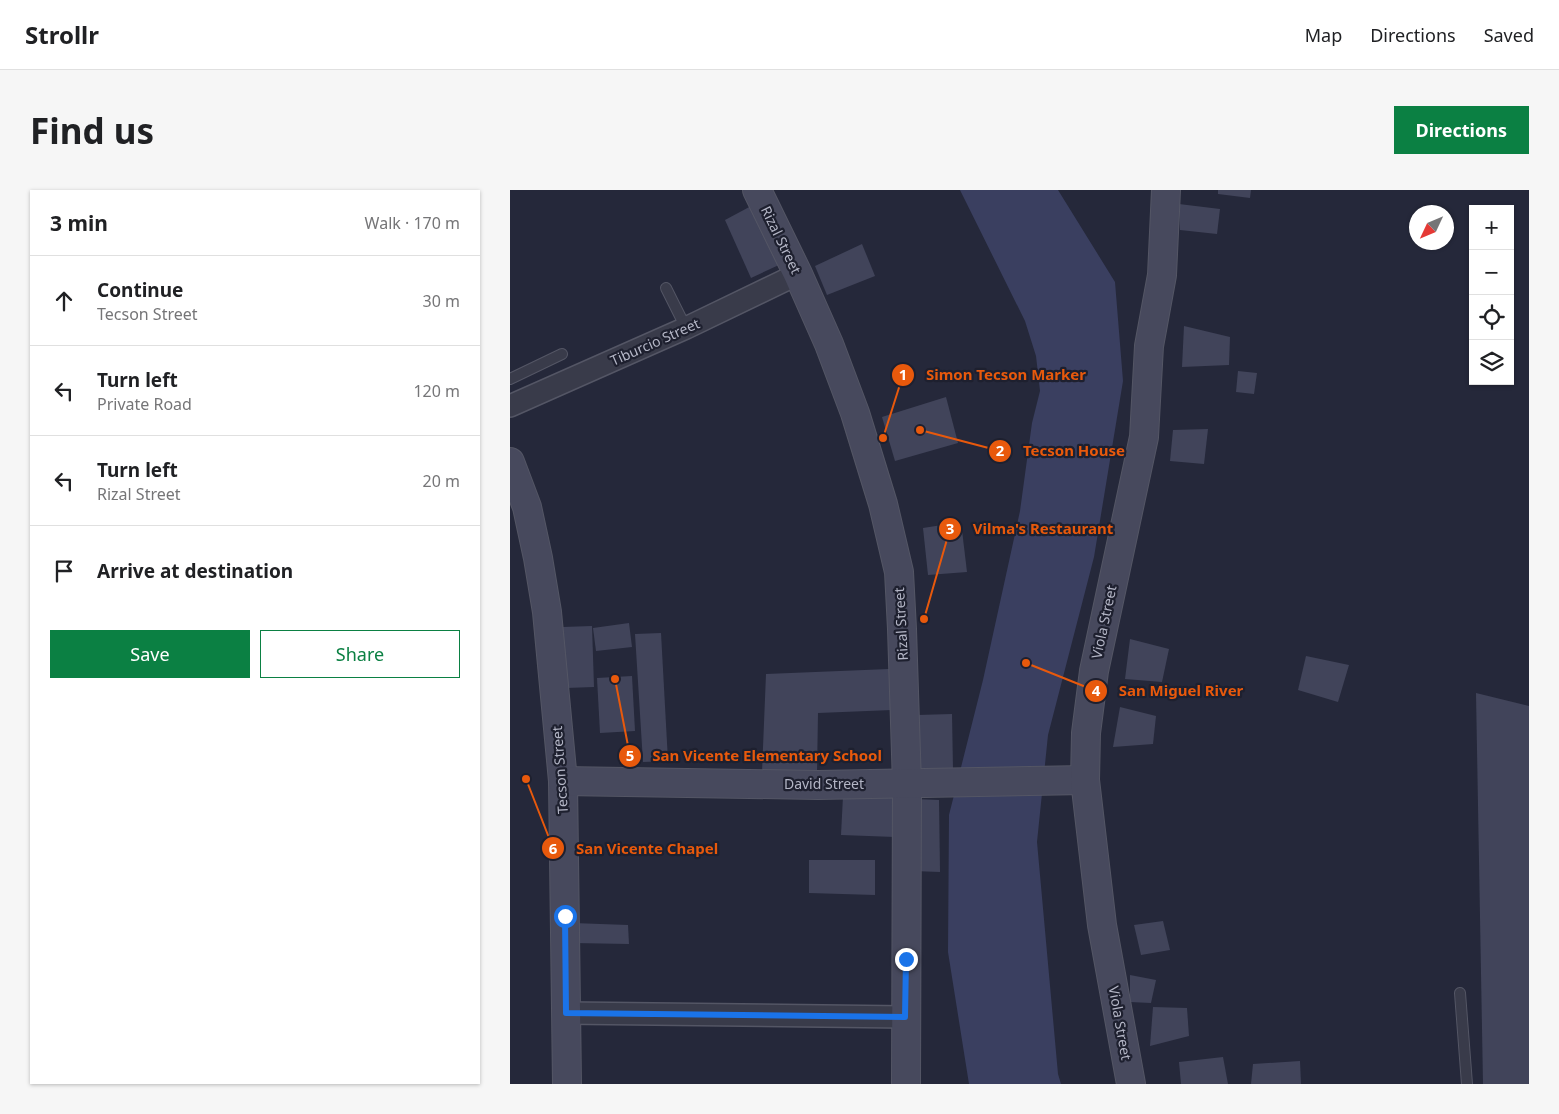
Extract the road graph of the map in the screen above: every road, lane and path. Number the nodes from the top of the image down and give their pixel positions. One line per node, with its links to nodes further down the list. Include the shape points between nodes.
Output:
1 (757, 190): 3 (street, Rizal Street)
2 (1166, 190): 10 (street, Viola Street, via 1162,275 1150,346 1144,437)
3 (798, 274): 5 (street, Tiburcio Street); 12 (street, Rizal Street, via 855,413 879,488 896,559)
4 (666, 288): 5 (lane)
5 (686, 328): 8 (street, Tiburcio Street)
6 (562, 354): 7 (lane)
7 (510, 379)
8 (510, 406)
9 (510, 462): 11 (street, Tecson Street, via 526,507 547,612)
10 (1074, 780): 12 (street, David Street); 18 (street, Viola Street)
11 (562, 781): 12 (street, David Street); 14 (street, Tecson Street)
12 (907, 784): 15 (street, Rizal Street)
13 (1460, 993): 19 (lane)
14 (566, 1013): 15 (street); 16 (street, Tecson Street)
15 (905, 1017): 17 (street, Rizal Street)
16 (567, 1084)
17 (906, 1084)
18 (1131, 1084)
19 (1467, 1084)

